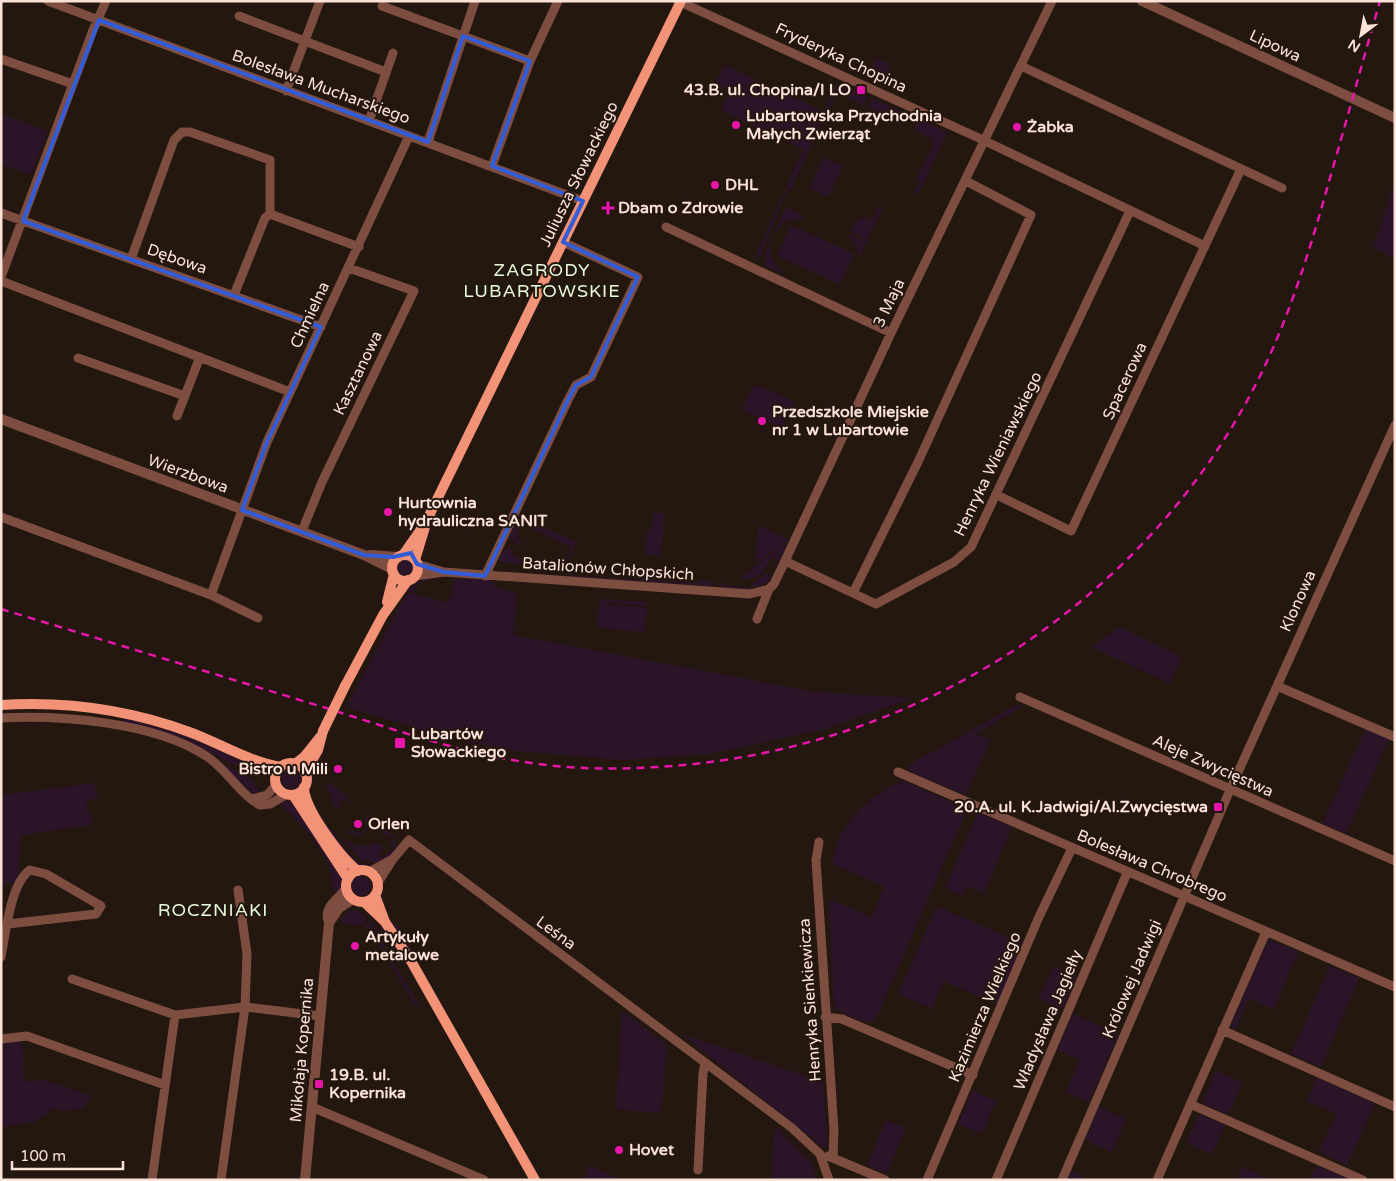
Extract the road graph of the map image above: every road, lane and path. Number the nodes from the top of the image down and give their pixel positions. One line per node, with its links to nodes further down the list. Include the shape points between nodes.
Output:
1 (48, 1): 13 (street, Bolesława Mucharskiego)
2 (106, 1): 13 (street)
3 (320, 1): 15 (street)
4 (397, 1): 11 (street)
5 (475, 1): 14 (street)
6 (558, 1): 18 (street)
7 (1052, 1): 19 (street, 3 Maja)
8 (1142, 1): 23 (street, Lipowa)
9 (680, 2): 26 (street, Fryderyka Chopina); 32 (main road, Juliusza Słowackiego)
10 (382, 6): 11 (street)
11 (393, 10): 14 (street)
12 (239, 16): 15 (street)
13 (98, 20): 21 (street); 22 (street, Bolesława Mucharskiego)
14 (463, 36): 18 (street); 27 (street)
15 (305, 42): 20 (street); 22 (street)
16 (393, 53): 20 (street)
17 (1, 59): 21 (street)
18 (530, 60): 28 (street)
19 (1021, 66): 26 (street, 3 Maja); 29 (street)
20 (386, 72): 24 (street)
21 (73, 84): 36 (street)
22 (286, 91): 24 (street, Bolesława Mucharskiego)
23 (1395, 118)
24 (369, 121): 25 (street, Bolesława Mucharskiego)
25 (409, 136): 27 (street, Bolesława Mucharskiego); 40 (street, Chmielna)
26 (986, 141): 30 (street, 3 Maja); 33 (street, Fryderyka Chopina)
27 (428, 142): 28 (street, Bolesława Mucharskiego)
28 (492, 166): 32 (street, Bolesława Mucharskiego)
29 (1241, 169): 31 (street); 39 (street, Spacerowa)
30 (966, 181): 47 (street, 3 Maja); 69 (street, via 1031,215 918,462)
31 (1282, 188)
32 (583, 201): 38 (main road, Juliusza Słowackiego)
33 (1130, 210): 39 (street, Fryderyka Chopina); 55 (street, Henryka Wieniawskiego)
34 (1, 213): 36 (street, Dębowa)
35 (270, 214): 40 (street); 41 (street, via 270,160 182,132 174,140); 45 (street, via 265,218)
36 (23, 221): 41 (street, Dębowa); 43 (street)
37 (666, 227): 47 (street)
38 (563, 242): 58 (main road, Juliusza Słowackiego); 66 (street, via 638,276 591,378 576,385)
39 (1205, 246): 55 (street, Spacerowa, via 1071,531)
40 (359, 247): 42 (street, Chmielna)
41 (131, 258): 45 (street, Dębowa)
42 (349, 268): 46 (street, Chmielna); 59 (street, Kasztanowa, via 414,291 322,482)
43 (1, 277)
44 (1, 281): 48 (street)
45 (234, 295): 46 (street, Dębowa)
46 (321, 327): 50 (street, Chmielna)
47 (891, 333): 62 (street, 3 Maja)
48 (200, 357): 50 (street); 51 (street)
49 (78, 358): 51 (street)
50 (290, 392): 56 (street, Chmielna)
51 (184, 396): 52 (street)
52 (178, 416)
53 (1, 419): 56 (street, Wierzbowa)
54 (1395, 425): 74 (street, Klonowa)
55 (997, 495): 69 (street, Henryka Wieniawskiego, via 971,547 954,562 876,604)
56 (242, 510): 59 (street, Wierzbowa); 70 (street, Chmielna)
57 (1, 518): 70 (street)
58 (426, 522): 61 (main road, Juliusza Słowackiego); 63 (main road, Juliusza Słowackiego)
59 (302, 532): 60 (street, Wierzbowa)
60 (364, 555): 61 (street, Wierzbowa); 64 (street, Wierzbowa)
61 (401, 556): 63 (main road); 64 (main road, via 393,562)
62 (785, 560): 68 (street, 3 Maja); 69 (street, Henryka Wieniawskiego)
63 (416, 562): 65 (street, Batalionów Chłopskich); 67 (main road)
64 (393, 572): 67 (main road, via 401,580); 71 (main road, via 392,590)
65 (444, 572): 66 (street, Batalionów Chłopskich); 67 (street, Batalionów Chłopskich)
66 (485, 576): 68 (street, Batalionów Chłopskich, via 750,594)
67 (411, 578): 71 (main road)
68 (769, 589): 73 (street, 3 Maja)
69 (853, 593)
70 (211, 595): 72 (street)
71 (383, 615): 78 (main road, bridge)
72 (258, 618)
73 (758, 619)
74 (1277, 686): 79 (street); 87 (street, Klonowa)
75 (1020, 697): 87 (street, Aleje Zwycięstwa)
76 (1, 705): 80 (main road, via 66,705 132,715 185,730)
77 (1, 718): 89 (street, via 83,720 165,738 207,757)
78 (322, 734): 81 (main road); 84 (main road, via 318,750)
79 (1395, 737)
80 (245, 756): 82 (main road); 85 (main road)
81 (295, 764): 82 (main road); 84 (main road)
82 (280, 767): 85 (main road)
83 (898, 772): 91 (street, Bolesława Chrobrego)
84 (305, 773): 86 (main road)
85 (275, 781): 88 (main road, via 281,792); 89 (street, via 268,796)
86 (304, 787): 88 (main road); 94 (main road, via 308,802 326,832 346,859)
87 (1230, 790): 93 (street, Aleje Zwycięstwa); 100 (street, Królowej Jadwigi)
88 (290, 794): 89 (street, via 260,805); 96 (main road)
89 (252, 799)
90 (819, 842): 112 (street, Henryka Sienkiewicza, via 816,860)
91 (1072, 848): 95 (street, Bolesława Chrobrego); 116 (street, Kazimierza Wielkiego, via 1038,919)
92 (394, 858): 94 (street, Leśna); 97 (street, Leśna); 115 (street, Leśna, via 409,840)
93 (1395, 861)
94 (363, 872): 96 (main road); 97 (main road)
95 (1127, 873): 100 (street, Bolesława Chrobrego); 132 (street, Władysława Jagiełły)
96 (347, 884): 101 (main road); 103 (street, Mikołaja Kopernika, via 330,907)
97 (377, 884): 99 (main road)
98 (238, 890): 109 (street, via 247,954)
99 (375, 895): 101 (main road); 102 (main road)
100 (1185, 895): 105 (street, Bolesława Chrobrego); 133 (street, Królowej Jadwigi)
101 (358, 901): 102 (main road); 103 (street, via 339,908)
102 (385, 922): 128 (main road)
103 (329, 923): 111 (street, Mikołaja Kopernika)
104 (8, 924): 104 (street, via 14,895 24,874 30,870 46,874 101,906 96,914); 106 (street)
105 (1266, 932): 108 (street, Bolesława Chrobrego); 113 (street)
106 (1, 956)
107 (72, 979): 110 (street)
108 (1395, 987)
109 (245, 1007): 110 (street); 111 (street); 125 (street)
110 (175, 1015): 117 (street)
111 (320, 1016): 119 (street, Mikołaja Kopernika)
112 (825, 1017): 116 (street, via 842,1018); 122 (street, Henryka Sienkiewicza, via 834,1130)
113 (1222, 1030): 118 (street); 120 (street)
114 (1, 1040): 117 (street, via 27,1036)
115 (705, 1064): 121 (street, Leśna, via 792,1128); 123 (street)
116 (973, 1075): 131 (street, Kazimierza Wielkiego)
117 (165, 1085): 124 (street)
118 (1190, 1104): 134 (street); 135 (street)
119 (312, 1107): 126 (street, Mikołaja Kopernika); 127 (street)
120 (1395, 1107)
121 (820, 1154): 122 (street); 129 (street, Leśna)
122 (833, 1157): 130 (street)
123 (698, 1170)
124 (152, 1180)
125 (221, 1180)
126 (305, 1180)
127 (484, 1180)
128 (535, 1180)
129 (829, 1180)
130 (885, 1180)
131 (927, 1180)
132 (996, 1180)
133 (1062, 1180)
134 (1157, 1180)
135 (1363, 1180)

